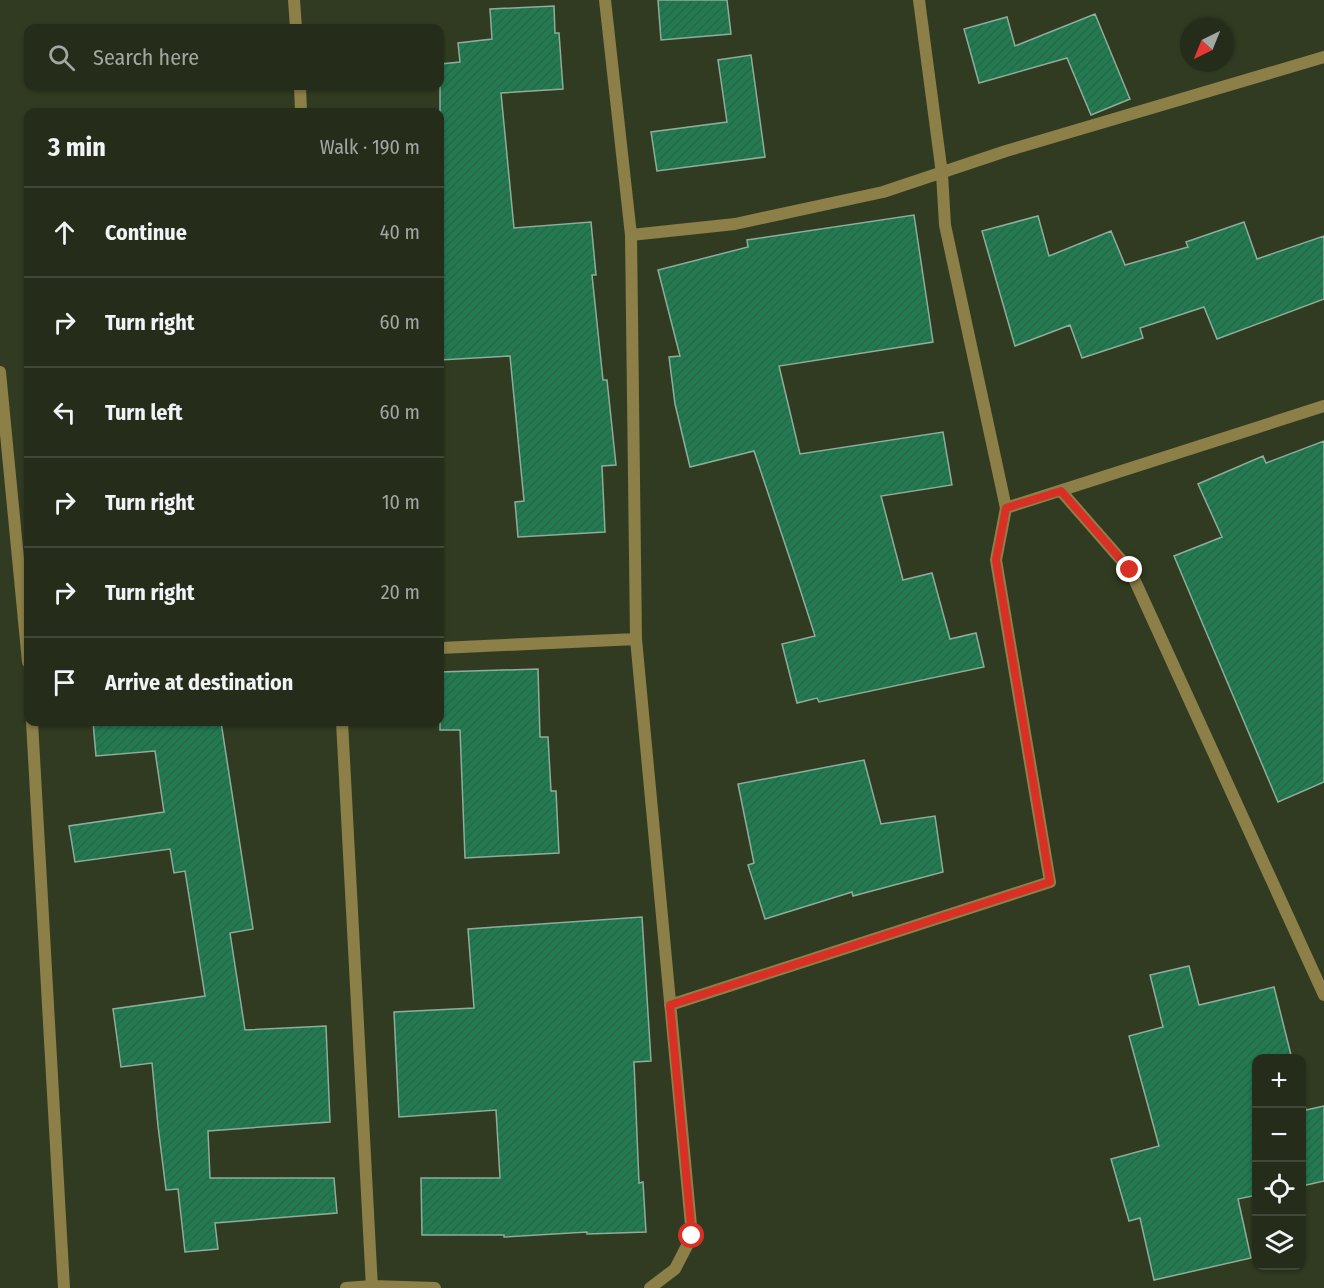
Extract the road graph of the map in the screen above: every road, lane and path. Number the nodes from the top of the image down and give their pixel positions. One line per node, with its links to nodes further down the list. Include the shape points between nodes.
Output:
1 (294, 0): 4 (street)
2 (605, 0): 9 (street)
3 (919, 0): 8 (street)
4 (296, 24)
5 (1324, 57): 8 (street, via 1006,151)
6 (300, 90): 7 (street)
7 (301, 108)
8 (942, 174): 9 (street, via 883,192 735,224); 13 (street, via 945,225)
9 (631, 235): 15 (street)
10 (0, 372): 14 (street)
11 (1324, 406): 12 (street)
12 (1061, 491): 13 (street); 19 (street, via 1130,570)
13 (1006, 508): 20 (street, via 996,560 1050,882)
14 (24, 621)
15 (636, 639): 16 (street); 20 (street)
16 (444, 648)
17 (32, 726): 22 (street)
18 (342, 726): 21 (street)
19 (1324, 995)
20 (670, 1005): 25 (street, via 692,1236 675,1269)
21 (372, 1287): 23 (street); 24 (street)
22 (64, 1288)
23 (346, 1288)
24 (435, 1288)
25 (650, 1288)

